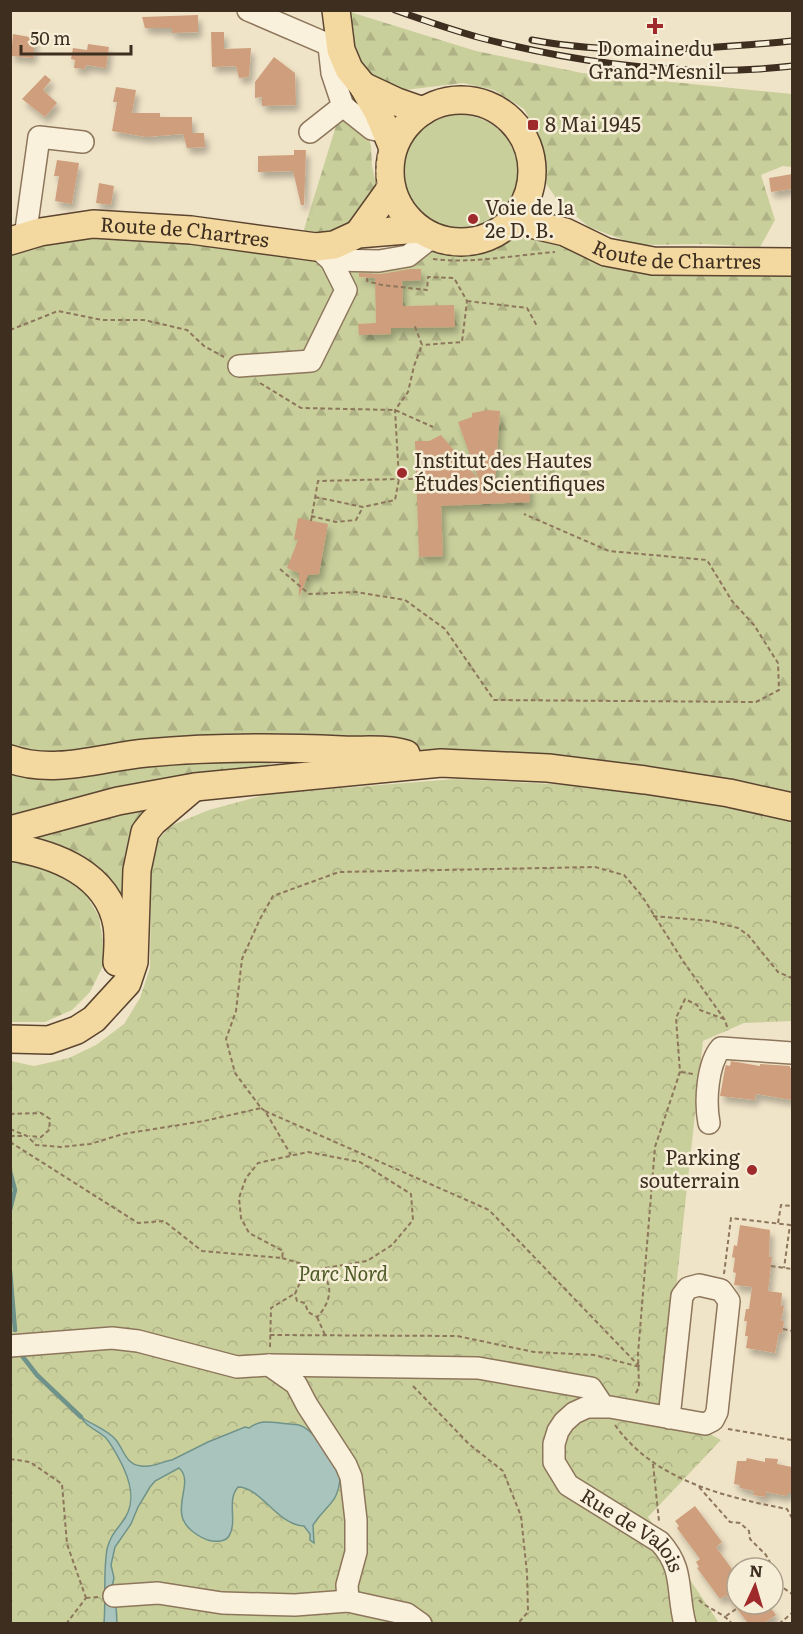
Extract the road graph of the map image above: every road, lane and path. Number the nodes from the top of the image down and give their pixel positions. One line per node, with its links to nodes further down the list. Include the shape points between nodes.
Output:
1 (248, 10): 3 (street)
2 (336, 15): 3 (main road)
3 (335, 48): 4 (main road); 5 (street, via 332,73)
4 (363, 86): 6 (main road); 8 (main road)
5 (343, 106): 7 (street); 8 (street)
6 (417, 109): 8 (main road); 8 (path, via 395,120); 10 (main road, via 459,100 495,109 510,120 530,152); 10 (path, via 428,97 454,91 481,95 505,107 524,126 535,150 538,177)
7 (310, 132)
8 (390, 140): 11 (main road); 11 (path, via 377,155 375,169 376,182)
9 (83, 142): 16 (street, via 39,137)
10 (532, 193): 12 (path); 12 (main road); 13 (main road, Route de Chartres)
11 (386, 195): 14 (main road); 15 (main road); 15 (path, via 390,219)
12 (517, 221): 13 (main road, Route de Chartres); 15 (main road, via 475,241); 15 (path, via 498,243 473,252 446,253)
13 (565, 232): 18 (main road, Route de Chartres, via 606,252 653,261)
14 (358, 234): 15 (main road, Route de Chartres); 17 (main road, Route de Chartres)
15 (418, 236): 17 (street, via 408,256 388,260)
16 (18, 239): 17 (main road, Route de Chartres, via 93,224 190,230)
17 (323, 254): 24 (street, via 346,290 312,361)
18 (792, 262)
19 (367, 278): 20 (path, via 382,285 427,290 428,277 454,278)
20 (467, 301): 22 (path, via 527,308); 23 (path, via 462,342)
21 (414, 324): 23 (path)
22 (537, 326)
23 (422, 345): 25 (path, via 408,392 396,410)
24 (239, 366)
25 (399, 479): 26 (path); 27 (path, via 318,481); 28 (path, via 395,500)
26 (416, 479)
27 (315, 497): 28 (path); 30 (path)
28 (363, 507): 30 (path, via 356,520 336,522)
29 (524, 513): 32 (path, via 609,551 707,560 778,663 779,690 756,702 494,699 445,629 405,600 356,592 309,594)
30 (311, 516): 31 (path)
31 (311, 521)
32 (280, 569)
33 (10, 759): 34 (main road, via 27,765 63,765 144,753 279,748 401,752)
34 (441, 763): 35 (main road); 36 (main road, via 548,768 613,776 729,793)
35 (195, 787): 37 (main road, via 118,801); 41 (main road, via 145,832 137,870 134,962 127,983)
36 (792, 807)
37 (10, 830)
38 (10, 847): 41 (main road, via 58,858 97,885 108,902 118,938 117,963)
39 (653, 916): 40 (path, via 711,921 738,928 778,972); 42 (path); 46 (path, via 624,875 595,867 339,872 273,896 242,959 236,1011 226,1039 235,1073)
40 (792, 978)
41 (106, 1006): 43 (main road, via 77,1030 49,1040)
42 (725, 1020): 44 (path); 73 (path, via 685,999 676,1018 680,1072 655,1147)
43 (10, 1039)
44 (732, 1047): 45 (street); 49 (street, via 721,1048 714,1056 706,1107)
45 (792, 1053)
46 (261, 1108): 47 (path); 52 (path, via 90,1144 36,1145)
47 (265, 1111): 54 (path); 73 (path, via 489,1210)
48 (10, 1114): 52 (path, via 41,1113 50,1119 49,1130 41,1137)
49 (709, 1123)
50 (10, 1129): 52 (path)
51 (10, 1136): 52 (path)
52 (27, 1136)
53 (10, 1142): 57 (path, via 138,1223 164,1221 202,1251)
54 (291, 1155): 57 (path, via 258,1163 246,1178 239,1198 241,1218 249,1233 283,1251); 61 (path, via 308,1152 360,1162 411,1194 413,1220 392,1245 367,1261)
55 (792, 1206): 56 (path, via 781,1205)
56 (778, 1224): 59 (path, via 790,1225); 63 (path, via 732,1218)
57 (282, 1258): 62 (path, via 306,1265)
58 (771, 1266): 59 (path)
59 (784, 1268): 60 (path)
60 (792, 1269)
61 (313, 1270): 62 (path); 65 (path, via 326,1278 329,1287 329,1299)
62 (304, 1273): 64 (path)
63 (722, 1290): 76 (street, via 699,1285 688,1288 682,1296); 77 (street, via 729,1301 717,1412)
64 (294, 1294): 65 (path); 68 (path, via 271,1308)
65 (317, 1317): 69 (path)
66 (783, 1329): 67 (path)
67 (792, 1331)
68 (270, 1335): 69 (path); 71 (path)
69 (325, 1335): 73 (path, via 457,1336 534,1352 594,1355)
70 (10, 1346): 71 (street, via 112,1338 237,1367)
71 (269, 1365): 72 (street); 86 (street, via 296,1384 351,1477 356,1552 346,1585)
72 (395, 1366): 75 (street, via 478,1368 591,1388); 90 (path, via 468,1444 503,1471 520,1516 525,1550 528,1612)
73 (640, 1367): 74 (path)
74 (635, 1396)
75 (603, 1406): 76 (street, Rue de Valois); 80 (path, via 617,1428); 83 (street, Rue de Valois, via 587,1407 564,1422 554,1444 557,1469 568,1485)
76 (669, 1418): 77 (street, Rue de Valois)
77 (705, 1424): 78 (path)
78 (792, 1440)
79 (10, 1459): 88 (path, via 30,1462 62,1484 67,1544 86,1598)
80 (654, 1464): 81 (path); 83 (path, via 660,1516)
81 (698, 1485): 82 (path, via 737,1499 787,1509); 84 (path, via 730,1522 740,1523 749,1531 750,1539)
82 (792, 1518)
83 (656, 1539): 91 (street, Rue de Valois, via 672,1555)
84 (767, 1556)
85 (114, 1596): 86 (street, via 158,1593 222,1603 295,1605)
86 (348, 1601): 89 (street, via 407,1614)
87 (792, 1613): 92 (path)
88 (66, 1623)
89 (421, 1623)
90 (521, 1623)
91 (685, 1623)
92 (779, 1623)

